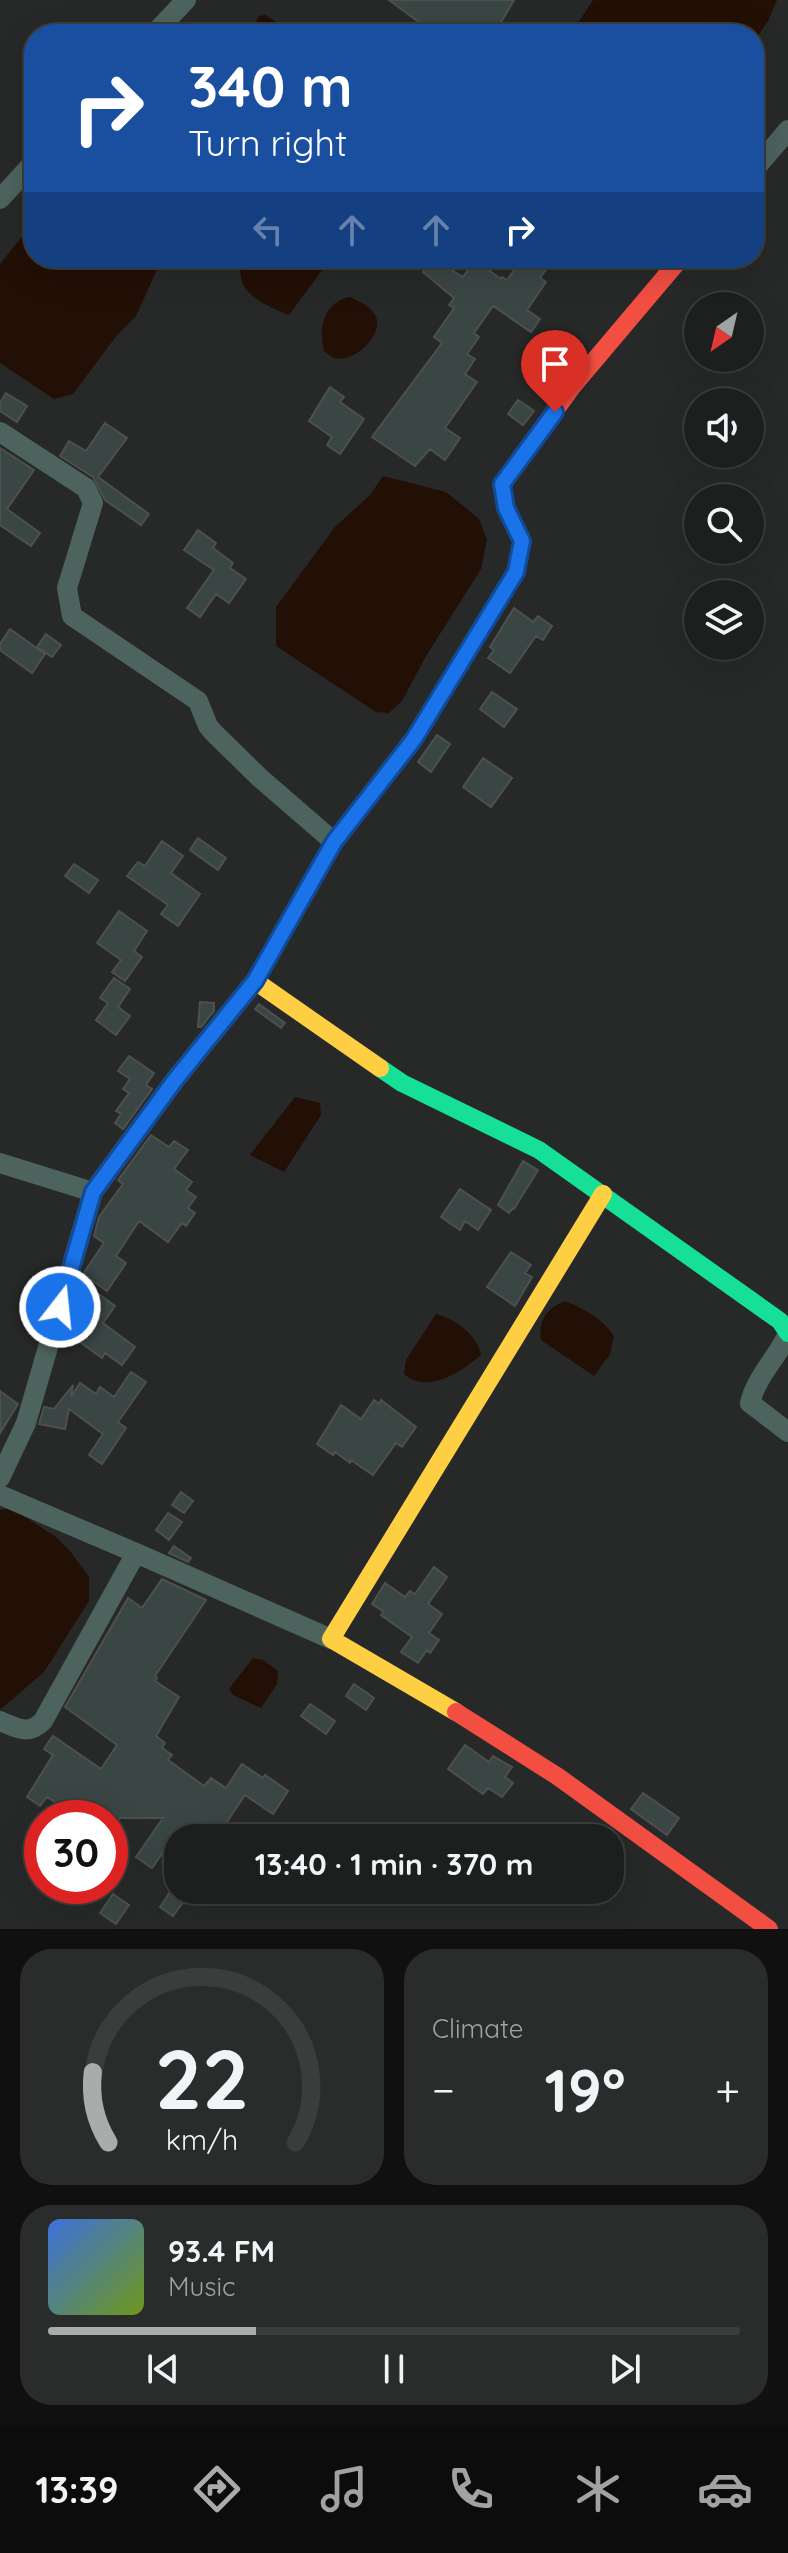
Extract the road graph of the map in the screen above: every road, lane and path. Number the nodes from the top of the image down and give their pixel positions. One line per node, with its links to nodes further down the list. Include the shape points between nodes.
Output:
1 (186, 0): 2 (street)
2 (163, 24)
3 (788, 130): 4 (street)
4 (764, 158)
5 (24, 173): 6 (street)
6 (0, 199)
7 (673, 268): 9 (street, via 572,387 502,484 506,508 522,541 516,572 414,739)
8 (0, 432): 9 (street, via 90,495 93,503 67,588 72,616 198,701 214,733)
9 (334, 842): 10 (street)
10 (255, 981): 12 (street); 13 (street, via 402,1083 539,1150)
11 (0, 1163): 12 (street)
12 (93, 1192): 16 (street, via 26,1423)
13 (603, 1194): 14 (street, via 780,1321); 19 (street)
14 (788, 1333): 15 (street, via 750,1403)
15 (788, 1432)
16 (0, 1478)
17 (0, 1495): 18 (street)
18 (136, 1553): 19 (street); 20 (street, via 43,1721 25,1731)
19 (331, 1639): 21 (street, via 557,1776)
20 (0, 1721)
21 (769, 1929)

